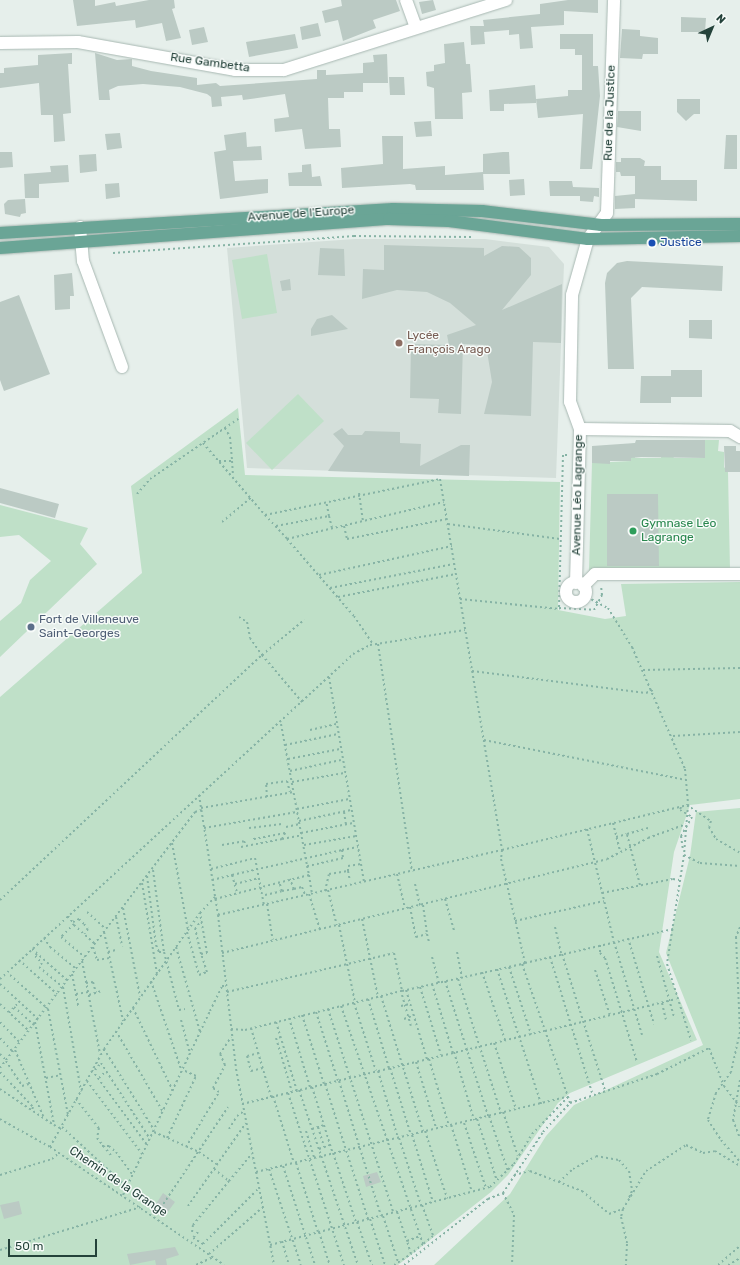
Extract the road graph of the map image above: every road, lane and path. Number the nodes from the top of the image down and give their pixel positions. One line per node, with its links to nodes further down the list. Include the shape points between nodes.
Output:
1 (406, 0): 4 (street)
2 (506, 0): 4 (street, Rue Gambetta)
3 (614, 0): 7 (street, Rue de la Justice, via 608,213)
4 (416, 27): 5 (street, Rue Gambetta, via 284,70 235,70 78,42)
5 (0, 43)
6 (740, 224): 7 (main road, Avenue de l'Europe)
7 (601, 225): 8 (main road, Avenue de l'Europe, via 424,208); 12 (street, Avenue Léo Lagrange)
8 (80, 227): 9 (main road, Avenue de l'Europe); 13 (street)
9 (0, 233)
10 (740, 236): 12 (main road, Avenue de l'Europe)
11 (477, 237): 15 (path, via 354,236)
12 (588, 239): 13 (main road, Avenue de l'Europe, via 449,221 390,219); 19 (street, Avenue Léo Lagrange, via 572,295 570,402)
13 (82, 241): 14 (main road, Avenue de l'Europe); 16 (street, via 84,262)
14 (0, 248)
15 (105, 253)
16 (122, 367)
17 (238, 419): 18 (path)
18 (225, 428): 21 (path); 23 (path, via 230,437)
19 (580, 429): 20 (street, via 730,431); 47 (street, Avenue Léo Lagrange)
20 (740, 437)
21 (203, 443): 22 (path); 25 (path, via 150,479)
22 (218, 461): 23 (path); 24 (path)
23 (232, 461): 24 (path)
24 (233, 477): 27 (path)
25 (137, 494)
26 (359, 494): 28 (path); 29 (path, via 440,479); 33 (path)
27 (251, 498): 30 (path); 34 (path)
28 (326, 501): 30 (path); 31 (path)
29 (444, 502): 32 (path); 33 (path)
30 (265, 515): 36 (path)
31 (330, 516): 36 (path); 38 (path)
32 (447, 519): 35 (path); 37 (path, via 346,539)
33 (363, 521): 37 (path)
34 (222, 522)
35 (448, 524): 40 (path); 41 (path)
36 (276, 526): 39 (path)
37 (344, 526): 38 (path)
38 (332, 528): 39 (path)
39 (287, 539): 45 (path)
40 (560, 539)
41 (452, 546): 42 (path); 45 (path)
42 (455, 564): 43 (path); 46 (path)
43 (456, 574): 48 (path); 49 (path)
44 (740, 574): 47 (street, via 594,574)
45 (318, 575): 46 (path)
46 (330, 588): 48 (path)
47 (581, 588): 58 (path, via 608,608)
48 (338, 597): 54 (path)
49 (460, 599): 50 (path, via 552,610); 53 (path)
50 (559, 608)
51 (239, 617): 56 (path, via 247,622 250,638)
52 (304, 620): 56 (path)
53 (465, 630): 55 (path); 59 (path)
54 (374, 644): 55 (path); 60 (path, via 354,654)
55 (378, 644): 129 (path)
56 (262, 655): 62 (path); 157 (path)
57 (740, 668): 58 (path)
58 (643, 670): 61 (path)
59 (472, 671): 61 (path, via 646,693); 69 (path)
60 (329, 677): 62 (path); 64 (path)
61 (653, 690): 68 (path)
62 (302, 702): 63 (path)
63 (281, 723): 70 (path); 80 (path)
64 (336, 724): 65 (path); 67 (path)
65 (310, 730)
66 (740, 732): 68 (path)
67 (338, 734): 70 (path); 71 (path)
68 (673, 736): 76 (path, via 686,769)
69 (484, 740): 76 (path); 116 (path)
70 (285, 745): 72 (path)
71 (340, 749): 72 (path); 73 (path)
72 (288, 759): 74 (path)
73 (342, 760): 74 (path); 75 (path)
74 (290, 770): 77 (path)
75 (344, 773): 77 (path); 82 (path)
76 (686, 780): 83 (path)
77 (292, 782): 79 (path)
78 (290, 792): 79 (path); 81 (path); 81 (path, via 287,781 266,784)
79 (294, 792): 86 (path)
80 (199, 795): 85 (path); 167 (path)
81 (267, 797): 85 (path)
82 (349, 799): 86 (path); 87 (path)
83 (688, 804): 84 (path); 89 (path); 118 (path, via 711,820 709,827 716,839)
84 (681, 806): 89 (path, via 680,810); 92 (path)
85 (201, 809): 97 (path); 108 (path, via 195,812)
86 (297, 810): 90 (path); 97 (path)
87 (351, 810): 88 (path); 91 (path)
88 (344, 812): 90 (path); 94 (path)
89 (687, 814): 95 (path); 100 (path, via 692,817)
90 (299, 822): 96 (path); 102 (path)
91 (353, 822): 94 (path); 104 (path)
92 (613, 823): 101 (path); 105 (path)
93 (282, 824): 98 (path)
94 (346, 824): 102 (path)
95 (686, 824): 100 (path); 112 (path)
96 (286, 827)
97 (204, 828): 126 (path)
98 (249, 828)
99 (648, 828): 103 (path)
100 (686, 828): 119 (path)
101 (587, 829): 116 (path); 121 (path)
102 (301, 834): 107 (path); 110 (path)
103 (627, 834): 105 (path); 112 (path)
104 (356, 836): 110 (path); 114 (path)
105 (616, 837): 117 (path)
106 (253, 839): 107 (path, via 284,833)
107 (282, 839): 111 (path)
108 (172, 843): 125 (path); 179 (path)
109 (222, 845): 111 (path, via 244,841)
110 (303, 845): 120 (path)
111 (246, 846): 113 (path)
112 (631, 846): 117 (path); 145 (path)
113 (241, 847)
114 (358, 847): 115 (path); 122 (path)
115 (342, 850): 120 (path); 123 (path, via 343,858)
116 (502, 850): 129 (path); 144 (path)
117 (620, 852): 121 (path)
118 (740, 853)
119 (684, 855): 124 (path, via 700,863); 138 (path)
120 (306, 858): 123 (path); 127 (path)
121 (594, 862): 144 (path); 151 (path)
122 (361, 864): 128 (path, via 348,866); 140 (path)
123 (307, 866): 130 (path)
124 (740, 866)
125 (153, 868): 133 (path); 197 (path)
126 (211, 869): 127 (path, via 255,858); 136 (path)
127 (257, 870): 132 (path); 134 (path)
128 (348, 871): 137 (path); 148 (path, via 329,874)
129 (412, 871): 131 (path)
130 (309, 874): 135 (path); 152 (path)
131 (397, 874): 140 (path); 163 (path)
132 (232, 875): 136 (path); 142 (path)
133 (147, 876): 141 (path); 197 (path, via 156,945 159,952)
134 (259, 878): 142 (path); 146 (path)
135 (290, 879): 139 (path); 147 (path)
136 (212, 880): 155 (path)
137 (350, 880)
138 (680, 880): 145 (path); 178 (path)
139 (279, 881): 146 (path); 149 (path)
140 (364, 882): 148 (path)
141 (142, 883): 162 (path); 221 (path)
142 (235, 884): 150 (path)
143 (415, 884): 160 (path)
144 (507, 884): 156 (path); 171 (path)
145 (640, 885): 151 (path)
146 (260, 886): 150 (path); 159 (path)
147 (294, 889): 149 (path); 154 (path, via 302,888)
148 (326, 890): 152 (path); 173 (path)
149 (282, 891): 153 (path)
150 (237, 892): 155 (path)
151 (602, 893): 158 (path)
152 (311, 894): 154 (path); 177 (path)
153 (265, 895)
154 (306, 895): 159 (path)
155 (215, 898): 165 (path); 166 (path)
156 (444, 899): 160 (path); 180 (path)
157 (0, 900)
158 (604, 901): 171 (path); 188 (path)
159 (265, 904): 166 (path); 186 (path)
160 (422, 904): 161 (path); 183 (path)
161 (410, 907): 163 (path); 183 (path, via 416,937)
162 (123, 908): 168 (path); 245 (path)
163 (405, 908): 169 (path)
164 (87, 912): 176 (path)
165 (200, 913): 170 (path); 179 (path)
166 (218, 915): 199 (path)
167 (68, 916): 172 (path); 184 (path)
168 (116, 917): 176 (path); 191 (path)
169 (362, 919): 173 (path); 208 (path)
170 (202, 920): 201 (path, via 195,929); 201 (path, via 207,953)
171 (515, 921): 212 (path)
172 (73, 924): 182 (path); 182 (path, via 79,919 88,929); 206 (path, via 61,937)
173 (338, 925): 177 (path); 213 (path)
174 (555, 927): 202 (path)
175 (740, 927): 292 (path, via 736,937)
176 (106, 929): 181 (path)
177 (320, 929): 186 (path)
178 (672, 929): 185 (path); 248 (path, via 667,964)
179 (187, 931): 193 (path); 201 (path, via 199,975 207,972)
180 (454, 931)
181 (104, 932): 189 (path); 196 (path)
182 (84, 934): 189 (path)
183 (427, 934): 187 (path)
184 (44, 938): 194 (path); 216 (path, via 50,947)
185 (628, 938): 188 (path); 259 (path)
186 (273, 940): 199 (path)
187 (429, 942)
188 (614, 942): 190 (path); 265 (path)
189 (96, 944): 192 (path)
190 (600, 945): 202 (path); 267 (path, via 600,953 605,958)
191 (122, 946)
192 (93, 947): 206 (path); 207 (path, via 97,960)
193 (176, 947): 211 (path); 293 (path)
194 (32, 949): 200 (path); 209 (path)
195 (116, 950): 196 (path)
196 (108, 952): 207 (path)
197 (164, 952): 211 (path)
198 (457, 952): 223 (path)
199 (222, 953): 233 (path)
200 (37, 954): 226 (path); 234 (path, via 35,956 42,963 39,967)
201 (201, 954)
202 (562, 954): 205 (path); 280 (path)
203 (657, 956): 249 (path)
204 (432, 957): 230 (path)
205 (550, 957): 212 (path); 285 (path)
206 (85, 958): 210 (path)
207 (109, 958): 279 (path)
208 (370, 958): 213 (path); 237 (path, via 394,953); 246 (path)
209 (20, 960): 225 (path); 242 (path)
210 (82, 961): 216 (path); 229 (path)
211 (166, 961): 221 (path); 263 (path, via 179,1010)
212 (525, 962): 214 (path)
213 (347, 964): 239 (path); 251 (path)
214 (522, 964): 215 (path); 291 (path)
215 (509, 967): 217 (path); 294 (path)
216 (76, 969): 220 (path)
217 (497, 969): 219 (path); 298 (path)
218 (595, 970): 271 (path)
219 (482, 972): 223 (path); 300 (path)
220 (72, 974): 226 (path); 243 (path)
221 (157, 974): 228 (path)
222 (10, 975): 260 (path)
223 (462, 977): 224 (path)
224 (458, 978): 227 (path); 304 (path)
225 (0, 979)
226 (68, 980): 234 (path)
227 (445, 981): 230 (path); 307 (path)
228 (151, 982): 245 (path); 325 (path)
229 (86, 983): 240 (path); 241 (path, via 93,982)
230 (439, 983): 232 (path)
231 (0, 984): 250 (path)
232 (432, 984): 235 (path); 310 (path)
233 (226, 986): 239 (path); 293 (path, via 222,986)
234 (63, 987): 242 (path); 344 (path)
235 (420, 987): 236 (path); 314 (path)
236 (406, 990): 237 (path); 254 (path)
237 (402, 991): 246 (path)
238 (102, 992): 241 (path)
239 (227, 992): 287 (path)
240 (88, 993): 241 (path); 243 (path); 313 (path)
241 (96, 993)
242 (58, 994): 260 (path)
243 (76, 994): 256 (path)
244 (402, 995): 255 (path)
245 (140, 996): 262 (path)
246 (379, 997): 247 (path); 319 (path)
247 (368, 999): 251 (path); 322 (path)
248 (676, 999): 249 (path); 301 (path)
249 (669, 1000): 252 (path); 275 (path)
250 (19, 1002): 261 (path); 276 (path)
251 (355, 1002): 257 (path); 326 (path)
252 (662, 1003): 259 (path); 278 (path)
253 (0, 1004): 268 (path)
254 (410, 1004): 255 (path); 270 (path)
255 (405, 1005): 258 (path); 272 (path)
256 (78, 1006)
257 (341, 1006): 264 (path); 329 (path)
258 (401, 1006)
259 (648, 1006): 265 (path); 284 (path)
260 (47, 1007): 276 (path); 328 (path)
261 (14, 1008): 268 (path); 283 (path)
262 (133, 1008): 279 (path); 345 (path)
263 (185, 1009)
264 (328, 1009): 266 (path); 332 (path)
265 (635, 1009): 267 (path); 295 (path)
266 (316, 1012): 269 (path); 335 (path)
267 (622, 1012): 271 (path); 318 (path)
268 (9, 1013): 289 (path)
269 (302, 1015): 273 (path); 337 (path)
270 (414, 1015): 272 (path); 315 (path)
271 (610, 1015): 280 (path)
272 (408, 1017): 274 (path); 286 (path)
273 (289, 1018): 282 (path); 340 (path)
274 (404, 1018)
275 (674, 1018)
276 (38, 1019): 283 (path)
277 (181, 1020): 312 (path)
278 (666, 1020)
279 (123, 1021): 290 (path)
280 (584, 1021): 285 (path); 343 (path)
281 (0, 1022): 302 (path)
282 (276, 1022): 288 (path); 297 (path)
283 (34, 1024): 289 (path); 330 (path)
284 (654, 1024)
285 (571, 1025): 291 (path); 348 (path)
286 (411, 1026)
287 (231, 1028): 288 (path); 296 (path)
288 (251, 1028): 309 (path)
289 (29, 1031): 302 (path)
290 (116, 1031): 305 (path); 361 (path)
291 (544, 1031): 294 (path); 350 (path)
292 (740, 1032): 338 (path, via 731,1072)
293 (200, 1033): 312 (path)
294 (531, 1034): 298 (path)
295 (642, 1035)
296 (232, 1037): 354 (path); 393 (path, via 220,1054 225,1065 213,1088 219,1092)
297 (281, 1037): 342 (path); 346 (path, via 276,1038)
298 (519, 1037): 300 (path); 355 (path)
299 (0, 1038): 308 (path)
300 (505, 1040): 303 (path)
301 (692, 1040)
302 (20, 1043): 306 (path)
303 (494, 1043): 304 (path); 358 (path)
304 (480, 1046): 307 (path); 362 (path)
305 (104, 1049): 313 (path); 379 (path)
306 (15, 1050): 308 (path); 336 (path)
307 (467, 1050): 310 (path); 364 (path)
308 (13, 1052): 316 (path)
309 (259, 1053): 321 (path); 321 (path, via 247,1056 252,1071)
310 (454, 1053): 314 (path); 368 (path)
311 (0, 1054): 316 (path)
312 (190, 1054): 325 (path)
313 (100, 1055): 323 (path)
314 (441, 1056): 315 (path)
315 (428, 1059): 317 (path); 373 (path)
316 (6, 1061): 320 (path); 336 (path, via 22,1086)
317 (416, 1062): 319 (path); 376 (path)
318 (637, 1062)
319 (402, 1065): 322 (path); 381 (path)
320 (0, 1068)
321 (263, 1068): 349 (path)
322 (390, 1068): 326 (path); 382 (path)
323 (93, 1070): 324 (path, via 101,1063); 334 (path); 389 (path)
324 (106, 1071): 331 (path); 386 (path)
325 (182, 1071): 345 (path); 383 (path, via 196,1076)
326 (377, 1071): 329 (path); 384 (path)
327 (0, 1072): 359 (path, via 33,1107)
328 (61, 1075): 330 (path); 363 (path)
329 (363, 1075): 332 (path); 387 (path)
330 (46, 1078): 371 (path)
331 (100, 1078)
332 (351, 1078): 335 (path); 388 (path)
333 (740, 1080): 339 (path)
334 (86, 1081): 344 (path); 403 (path)
335 (338, 1081): 337 (path); 395 (path)
336 (29, 1084): 365 (path)
337 (325, 1084): 340 (path); 397 (path)
338 (723, 1084): 343 (path, via 709,1048 657,1074); 352 (path); 408 (path, via 710,1107 708,1120 720,1140 729,1146)
339 (740, 1085): 352 (path)
340 (311, 1087): 342 (path); 372 (path)
341 (0, 1089): 359 (path)
342 (298, 1090): 346 (path); 378 (path)
343 (605, 1090): 348 (path)
344 (81, 1091): 351 (path)
345 (173, 1091): 361 (path)
346 (292, 1092): 347 (path)
347 (288, 1093): 349 (path); 407 (path)
348 (592, 1093): 353 (path)
349 (272, 1097): 354 (path); 409 (path)
350 (568, 1097): 353 (path); 355 (path); 405 (path, via 532,1134)
351 (76, 1099): 363 (path); 391 (path, via 99,1128 97,1138)
352 (736, 1099): 357 (path); 385 (path, via 733,1120)
353 (570, 1103): 419 (path, via 543,1132)
354 (242, 1104): 360 (path)
355 (541, 1104): 358 (path)
356 (228, 1107): 398 (path)
357 (740, 1107)
358 (516, 1109): 362 (path)
359 (32, 1110): 365 (path)
360 (244, 1111): 370 (path); 377 (path, via 237,1116)
361 (163, 1112): 379 (path)
362 (502, 1113): 364 (path); 405 (path)
363 (68, 1116): 375 (path)
364 (489, 1116): 367 (path); 415 (path)
365 (44, 1118): 371 (path)
366 (0, 1119): 392 (path, Chemin de la Grange)
367 (477, 1119): 368 (path); 421 (path)
368 (474, 1120): 369 (path)
369 (464, 1122): 373 (path); 425 (path)
370 (246, 1123): 400 (path); 410 (path)
371 (54, 1124): 375 (path)
372 (324, 1125): 374 (path); 390 (path)
373 (450, 1126): 376 (path); 426 (path)
374 (318, 1127): 378 (path); 394 (path)
375 (61, 1128): 392 (path); 423 (path)
376 (436, 1128): 381 (path)
377 (229, 1129)
378 (312, 1129): 396 (path)
379 (154, 1131): 383 (path); 386 (path)
380 (306, 1131): 406 (path)
381 (424, 1132): 382 (path); 429 (path)
382 (411, 1135): 384 (path); 430 (path)
383 (167, 1138): 393 (path)
384 (399, 1138): 387 (path); 431 (path)
385 (740, 1138)
386 (150, 1139): 389 (path)
387 (386, 1141): 388 (path); 435 (path)
388 (373, 1144): 395 (path); 438 (path)
389 (147, 1145): 403 (path)
390 (330, 1145): 394 (path); 401 (path)
391 (102, 1146): 402 (path); 418 (path, via 109,1146 116,1152)
392 (50, 1147): 399 (path, Chemin de la Grange)
393 (186, 1147): 398 (path)
394 (324, 1147): 396 (path)
395 (360, 1147): 397 (path); 439 (path)
396 (319, 1149): 404 (path)
397 (346, 1150): 401 (path); 440 (path)
398 (199, 1152): 410 (path); 437 (path)
399 (59, 1153): 417 (path, via 52,1159); 428 (path, Chemin de la Grange)
400 (252, 1154): 416 (path); 420 (path)
401 (333, 1154): 404 (path); 441 (path)
402 (111, 1155)
403 (143, 1155): 418 (path)
404 (321, 1156): 406 (path); 442 (path)
405 (518, 1156): 415 (path)
406 (314, 1158): 407 (path)
407 (308, 1160): 409 (path); 443 (path)
408 (740, 1162)
409 (295, 1163): 411 (path); 446 (path)
410 (216, 1165): 413 (path)
411 (283, 1166): 414 (path); 447 (path)
412 (740, 1166): 436 (path, via 715,1151 703,1153 686,1145 646,1170)
413 (214, 1169): 420 (path); 432 (path)
414 (269, 1169): 416 (path); 449 (path)
415 (508, 1171): 421 (path)
416 (256, 1172): 424 (path)
417 (0, 1175)
418 (133, 1175): 423 (path)
419 (514, 1175): 422 (path, via 530,1171); 427 (path)
420 (229, 1181): 444 (path, via 193,1225)
421 (498, 1182): 425 (path)
422 (559, 1182): 436 (path, via 582,1191 609,1214); 436 (path, via 573,1169 596,1156 619,1160 629,1171 632,1190)
423 (127, 1188): 428 (path)
424 (259, 1188): 434 (path); 445 (path, via 203,1244 193,1238)
425 (486, 1188): 426 (path)
426 (472, 1192): 429 (path)
427 (503, 1193): 473 (path, via 488,1199); 474 (path, via 514,1215)
428 (123, 1195): 433 (path, Chemin de la Grange)
429 (447, 1198): 430 (path)
430 (433, 1202): 431 (path)
431 (421, 1205): 435 (path); 452 (path, via 433,1236)
432 (188, 1206)
433 (141, 1208): 455 (path); 456 (path, Chemin de la Grange)
434 (262, 1208): 453 (path); 456 (path)
435 (410, 1208): 438 (path); 448 (path)
436 (624, 1209): 475 (path, via 621,1217 627,1244)
437 (158, 1212)
438 (395, 1212): 439 (path); 451 (path)
439 (382, 1215): 440 (path); 460 (path)
440 (369, 1219): 441 (path); 471 (path)
441 (356, 1222): 442 (path); 470 (path)
442 (344, 1225): 443 (path); 469 (path)
443 (331, 1229): 446 (path); 468 (path)
444 (192, 1232)
445 (198, 1232)
446 (318, 1232): 447 (path); 467 (path)
447 (306, 1235): 449 (path); 466 (path)
448 (420, 1236): 451 (path); 452 (path)
449 (292, 1238): 450 (path); 465 (path)
450 (282, 1241): 453 (path); 464 (path)
451 (407, 1241): 457 (path)
452 (423, 1244): 457 (path)
453 (270, 1245): 463 (path)
454 (740, 1246): 476 (path)
455 (0, 1250)
456 (209, 1254): 458 (path, Chemin de la Grange)
457 (411, 1254): 460 (path)
458 (213, 1257): 461 (path); 462 (path, Chemin de la Grange)
459 (740, 1258): 477 (path)
460 (398, 1262): 472 (path)
461 (196, 1265)
462 (224, 1265)
463 (274, 1265)
464 (289, 1265)
465 (301, 1265)
466 (315, 1265)
467 (330, 1265)
468 (344, 1265)
469 (358, 1265)
470 (372, 1265)
471 (385, 1265)
472 (394, 1265)
473 (404, 1265)
474 (512, 1265)
475 (626, 1265)
476 (718, 1265)
477 (728, 1265)

